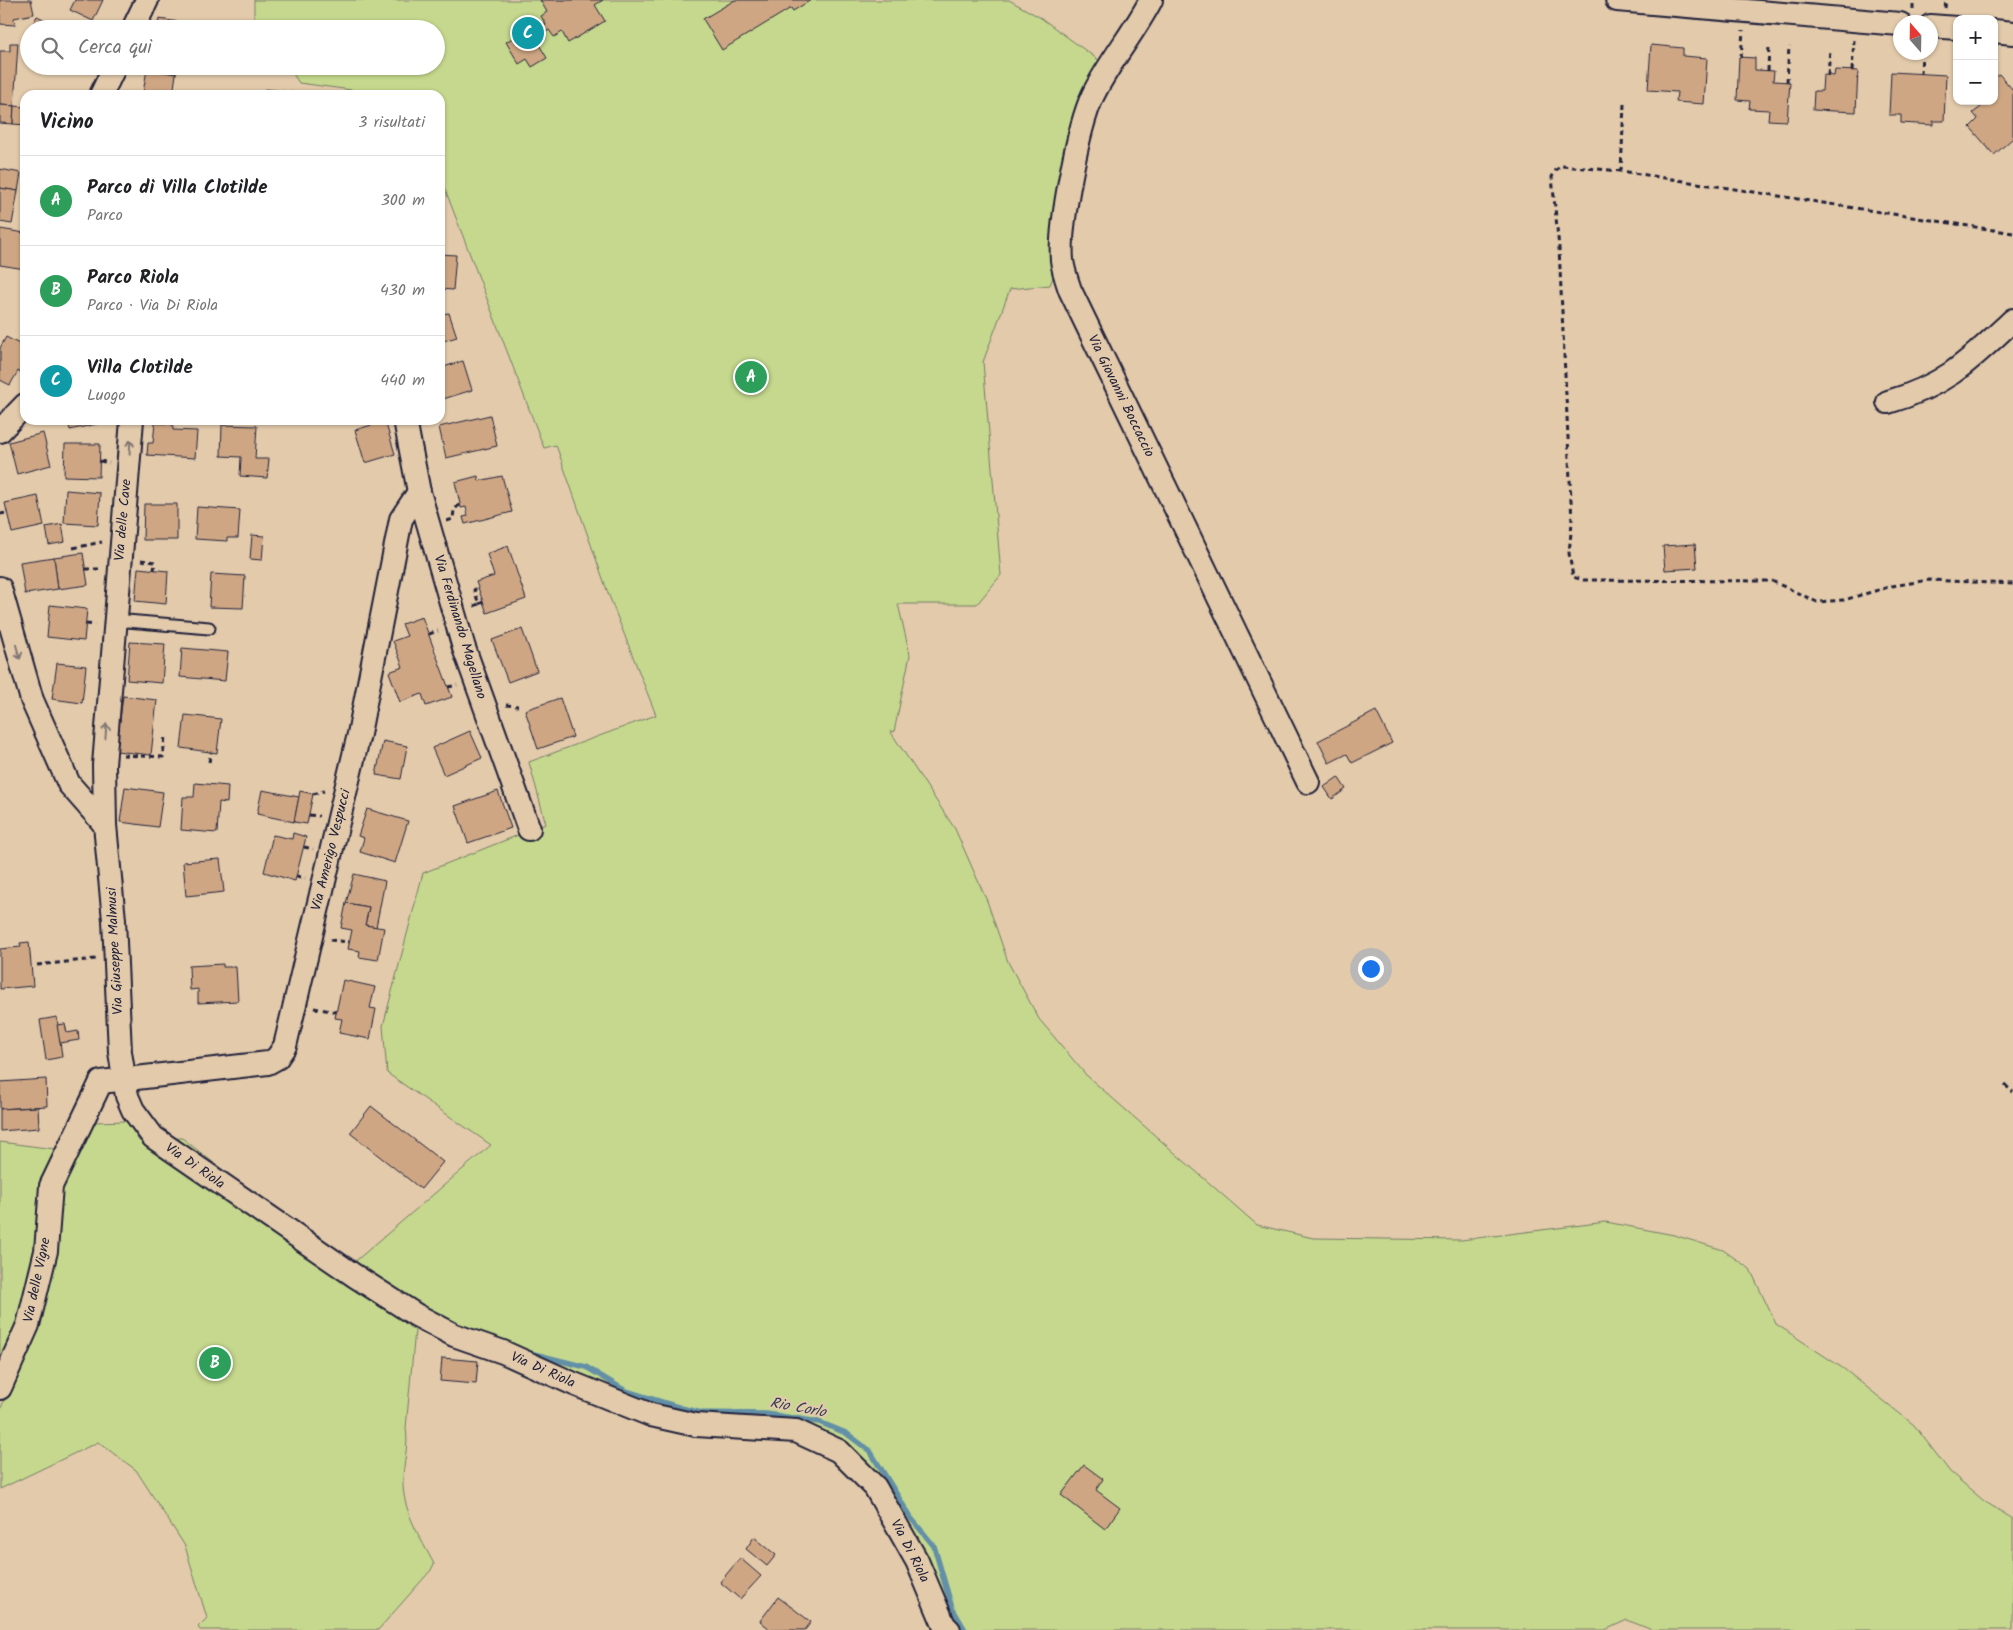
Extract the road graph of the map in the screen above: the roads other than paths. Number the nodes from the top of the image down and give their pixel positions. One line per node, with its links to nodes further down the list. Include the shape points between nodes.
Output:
1 (147, 0): 4 (street)
2 (1151, 0): 23 (street, Via Giovanni Boccaccio, via 1092,98 1078,144 1062,237 1062,261 1070,290)
3 (1617, 0): 5 (street)
4 (137, 20)
5 (1893, 23)
6 (1938, 27): 7 (street)
7 (1953, 28)
8 (1998, 31): 9 (street)
9 (2013, 33)
10 (111, 75): 11 (street)
11 (104, 90)
12 (2013, 320): 13 (street, via 1956,372 1918,393)
13 (1888, 402)
14 (20, 410): 17 (street)
15 (132, 425): 20 (street, Via delle Cave, one-way to 15)
16 (406, 425): 18 (street, Via Ferdinando Magellano)
17 (0, 431)
18 (419, 492): 26 (street, Via Ferdinando Magellano, via 464,648); 27 (street, Via Amerigo Vespucci, via 401,519 359,734 285,1046 277,1058 268,1063)
19 (0, 588): 24 (street, one-way to 24, via 32,700)
20 (115, 620): 21 (lane); 22 (street, Via delle Cave, one-way to 20)
21 (209, 628)
22 (104, 780): 24 (street); 25 (street, Via Giuseppe Malmusi)
23 (1308, 782)
24 (69, 784): 25 (street)
25 (105, 825): 27 (street, Via Giuseppe Malmusi)
26 (529, 829)
27 (124, 1078): 28 (street, Via delle Vigne, via 101,1082 51,1186 46,1251 28,1324); 29 (street, Via Di Riola, via 133,1110 153,1137 355,1276 454,1335 503,1352 651,1415 696,1425 796,1431 839,1451 875,1487 917,1561)
28 (0, 1388)
29 (948, 1630)

